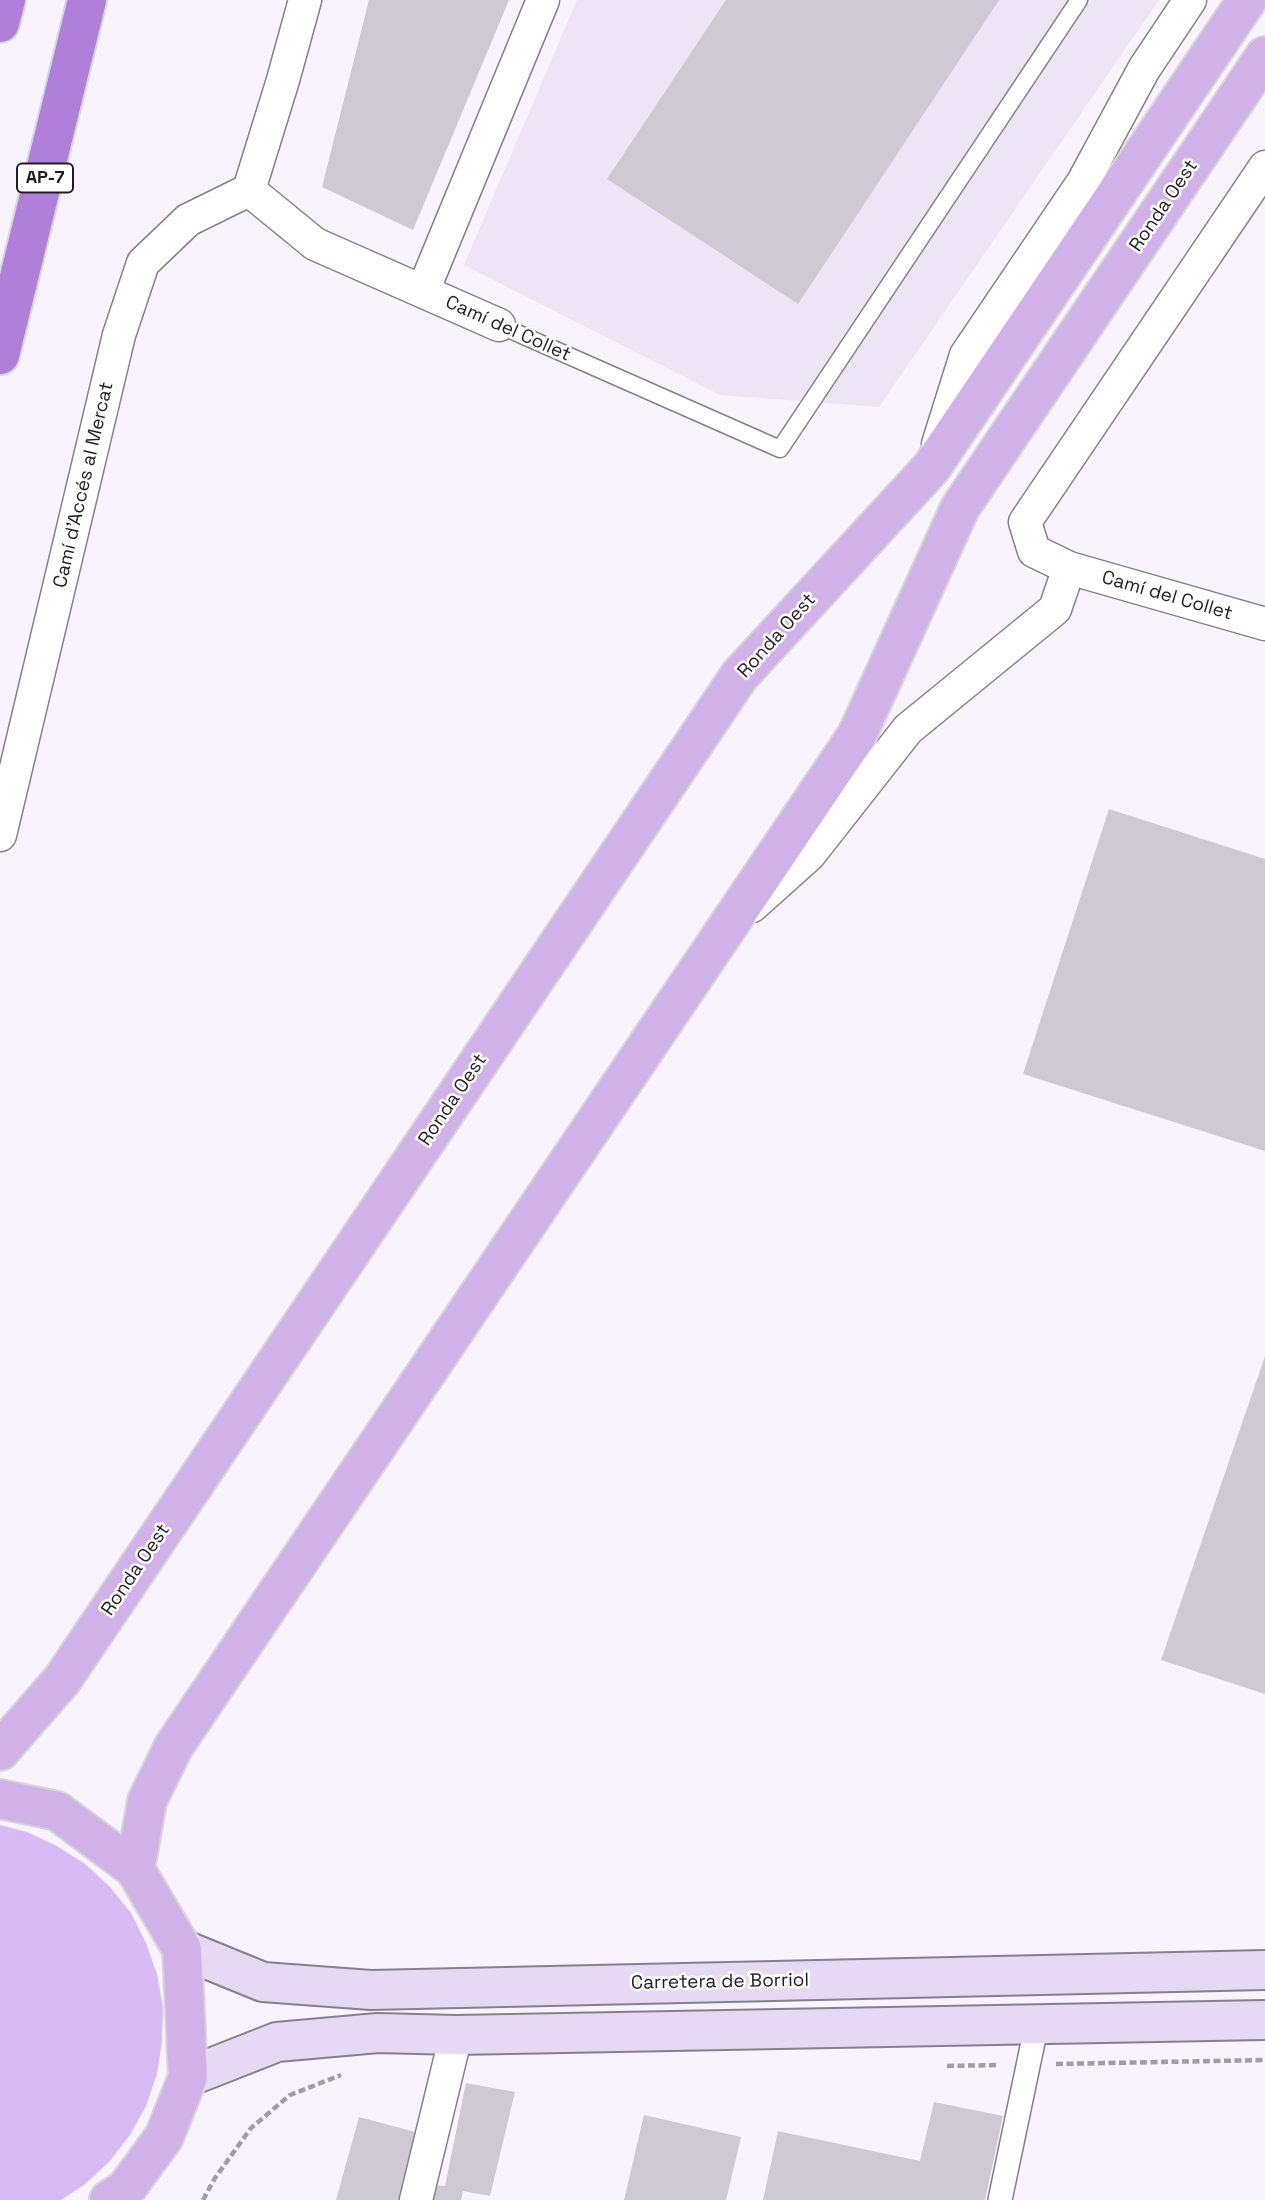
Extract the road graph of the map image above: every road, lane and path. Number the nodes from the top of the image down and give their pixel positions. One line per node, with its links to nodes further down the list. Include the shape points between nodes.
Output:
1 (6, 0): 8 (highway)
2 (88, 0): 14 (highway, AP-7)
3 (305, 0): 11 (street)
4 (543, 0): 12 (street)
5 (1079, 0): 13 (lane, Camí del Collet, via 780,449)
6 (1190, 0): 15 (street, Ronda Oest, via 1144,69 1083,182 966,355)
7 (1247, 0): 15 (main road, Ronda Oest)
8 (0, 23)
9 (1265, 56): 19 (main road, Ronda Oest, via 960,508 857,735)
10 (1265, 167): 16 (street, via 1025,522 1034,551)
11 (248, 190): 12 (street, Camí del Collet, via 315,244); 18 (street, Camí d'Accés al Mercat, via 188,220 143,263 119,335)
12 (423, 292): 13 (street, Camí del Collet)
13 (499, 326)
14 (0, 355)
15 (931, 468): 20 (main road, Ronda Oest, via 740,676 62,1680)
16 (1069, 568): 17 (street, Camí del Collet); 19 (street, Ronda Oest, via 1055,609 908,729 809,855)
17 (1265, 624)
18 (0, 835)
19 (723, 933): 22 (main road, Ronda Oest, via 174,1746 147,1801)
20 (0, 1751)
21 (0, 1799): 22 (main road, via 57,1811)
22 (135, 1869): 23 (main road)
23 (182, 1949): 24 (main road, Carretera de Borriol, via 263,1982 371,1990); 29 (main road)
24 (1265, 1970)
25 (1265, 2020): 26 (main road)
26 (1037, 2024): 27 (main road); 33 (street)
27 (456, 2035): 29 (main road, via 378,2034 277,2042); 32 (street)
28 (348, 2072): 31 (path, via 290,2095 251,2128)
29 (188, 2077): 30 (main road, via 164,2137)
30 (121, 2196)
31 (203, 2200)
32 (416, 2200)
33 (1000, 2200)

